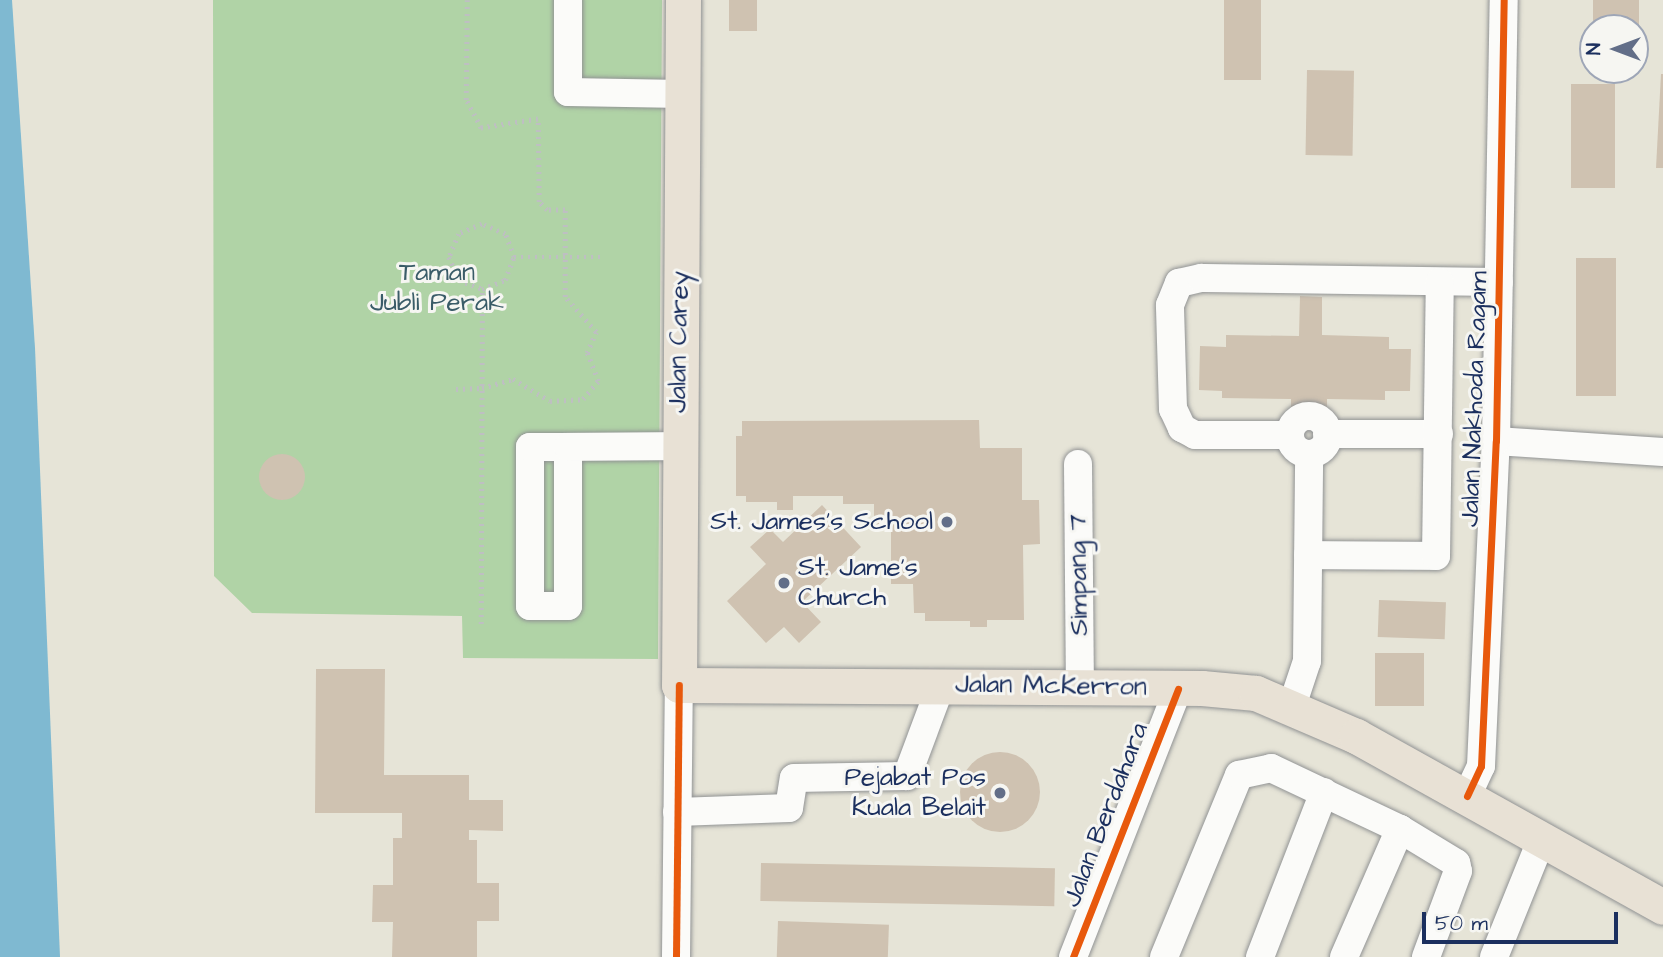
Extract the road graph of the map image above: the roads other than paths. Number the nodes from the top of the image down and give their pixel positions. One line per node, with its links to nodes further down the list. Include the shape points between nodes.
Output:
1 (568, 0): 4 (street, via 568,93)
2 (683, 0): 4 (main road, Jalan Carey)
3 (1504, 0): 6 (street, Jalan Nakhoda Ragam)
4 (683, 94): 10 (main road, Jalan Carey)
5 (1440, 282): 6 (street); 7 (street); 8 (street, via 1201,278 1179,283 1170,304 1173,409 1181,428 1195,435)
6 (1499, 282): 9 (street, Jalan Nakhoda Ragam)
7 (1439, 434): 8 (street); 14 (street, via 1436,556)
8 (1309, 441): 14 (street)
9 (1496, 441): 12 (street); 21 (street, Jalan Nakhoda Ragam, via 1481,766)
10 (677, 446): 11 (street); 15 (main road, Jalan Carey)
11 (568, 447): 11 (street, via 530,447 530,606 568,606)
12 (1663, 452)
13 (1078, 464): 17 (street, Simpang 7)
14 (1308, 555): 19 (street, via 1307,661)
15 (679, 685): 16 (main road, Jalan McKerron); 22 (street)
16 (941, 685): 17 (main road, Jalan McKerron); 22 (street, via 907,776 794,778 789,808)
17 (1080, 687): 18 (main road, Jalan McKerron)
18 (1178, 689): 19 (main road, Jalan McKerron, via 1242,690); 27 (street, Jalan Berdahara)
19 (1292, 706): 21 (main road, Jalan McKerron)
20 (1324, 792): 23 (street); 28 (street, via 1271,768 1239,775); 29 (street)
21 (1467, 796): 24 (main road, Jalan McKerron)
22 (677, 813): 26 (street)
23 (1400, 830): 30 (street); 31 (street, via 1459,867)
24 (1542, 838): 25 (main road, Jalan McKerron); 32 (street)
25 (1663, 907)
26 (676, 957)
27 (1073, 957)
28 (1164, 957)
29 (1260, 957)
30 (1344, 957)
31 (1426, 957)
32 (1494, 957)

